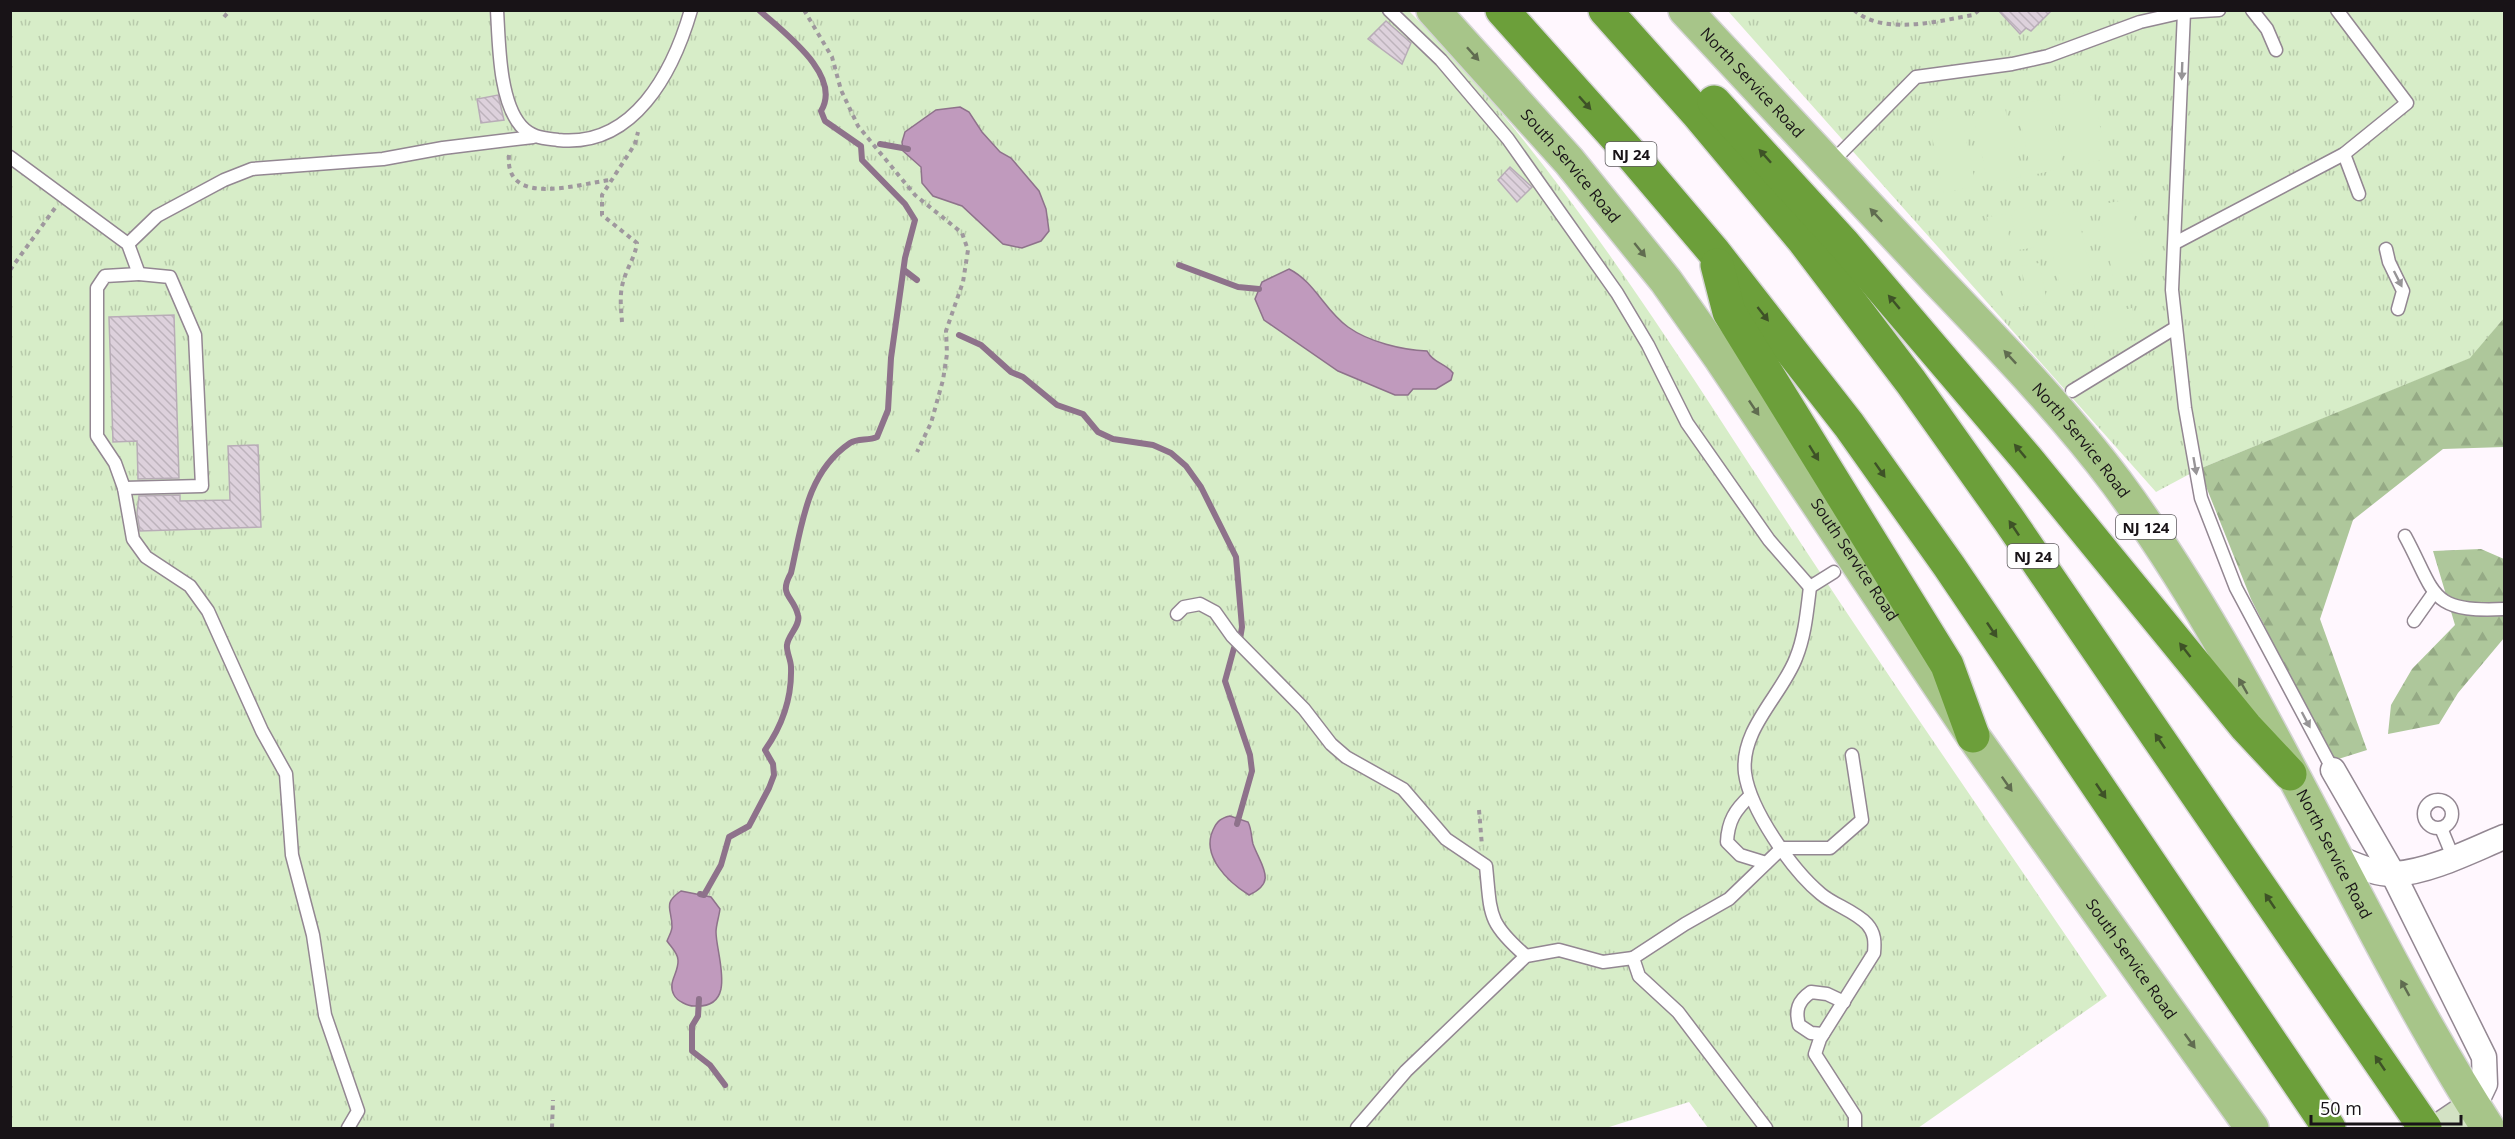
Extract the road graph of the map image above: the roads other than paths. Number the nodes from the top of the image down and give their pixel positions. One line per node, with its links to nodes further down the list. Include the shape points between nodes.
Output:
1 (497, 10): 15 (lane, via 500,59 508,99 519,125)
2 (691, 10): 15 (lane, via 661,85 643,108 591,138 566,141)
3 (1389, 10): 31 (lane, via 1441,60 1509,139 1617,293 1687,423 1764,534)
4 (1433, 10): 36 (main road, South Service Road, one-way to 36, via 1569,161 1665,281)
5 (1502, 10): 23 (highway, NJ 24, one-way to 23)
6 (1605, 10): 52 (highway, NJ 24, one-way to 6, via 1804,241)
7 (1618, 10): 39 (highway, one-way to 7, via 2246,727 2027,459 1844,244 1730,117)
8 (1685, 10): 18 (main road, North Service Road / NJ 124)
9 (2219, 10): 11 (lane)
10 (2252, 10): 14 (lane, via 2267,29)
11 (2184, 12): 12 (lane); 20 (lane, one-way to 20)
12 (2170, 13): 18 (lane, via 2048,56 1916,77)
13 (2339, 13): 16 (lane, via 2407,103)
14 (2276, 50)
15 (533, 137): 21 (lane, via 383,159 252,169 157,216)
16 (2344, 154): 19 (lane); 20 (lane)
17 (10, 157): 21 (lane)
18 (1829, 165): 39 (main road, North Service Road / NJ 124, one-way to 18, via 2190,594 2116,483 2015,363)
19 (2359, 194)
20 (2175, 243): 26 (lane)
21 (128, 244): 24 (lane)
22 (2386, 249): 25 (lane, one-way to 25, via 2403,291)
23 (1714, 252): 36 (highway, one-way to 36, via 1729,312 1947,665); 58 (highway, NJ 24, one-way to 58, via 1849,425 1949,566)
24 (139, 274): 28 (lane, via 105,276 97,288 98,436 115,463); 28 (lane, via 170,277 195,335 202,486)
25 (2398, 309)
26 (2175, 328): 27 (lane); 38 (lane, one-way to 38, via 2201,498 2236,588)
27 (2072, 391)
28 (124, 488): 53 (lane, via 133,539 146,557 190,586 208,611 262,731 286,774 292,855 313,935 325,1015 358,1111)
29 (2405, 536): 32 (lane)
30 (1834, 572): 31 (lane)
31 (1810, 587): 40 (lane, via 1796,659 1748,746 1745,771)
32 (2433, 594): 33 (lane, via 2459,608); 35 (lane)
33 (2505, 609)
34 (1177, 614): 48 (lane, via 1184,607 1200,604 1215,612 1232,636 1304,709 1338,750 1403,789 1446,839 1484,864 1490,913 1506,938)
35 (2414, 621)
36 (1973, 736): 57 (main road, South Service Road, one-way to 57)
37 (1852, 755): 43 (lane, via 1862,820 1830,848)
38 (2333, 770): 47 (street)
39 (2290, 774): 44 (main road, North Service Road / NJ 124)
40 (1750, 796): 43 (lane); 46 (lane, via 1727,825 1727,842 1740,855)
41 (2441, 828): 45 (lane)
42 (2505, 837): 45 (street)
43 (1782, 848): 46 (lane); 50 (lane, via 1794,869 1822,895 1866,923 1875,938 1874,953)
44 (2333, 856): 47 (street); 52 (main road, North Service Road / NJ 124, one-way to 44)
45 (2453, 857): 47 (street)
46 (1766, 863): 49 (lane, via 1729,899)
47 (2393, 874): 52 (street, via 2484,1057 2485,1084)
48 (1526, 956): 49 (lane, via 1559,950 1603,962); 54 (lane, via 1406,1071)
49 (1633, 958): 55 (lane, via 1639,976 1678,1012)
50 (1844, 1002): 51 (lane); 51 (lane, via 1811,992 1800,1000 1796,1014 1799,1025 1811,1034)
51 (1823, 1034): 56 (lane, via 1815,1054 1856,1116)
52 (2456, 1123)
53 (348, 1128)
54 (1357, 1128)
55 (1766, 1128)
56 (1855, 1128)
57 (2252, 1128)
58 (2329, 1128)

